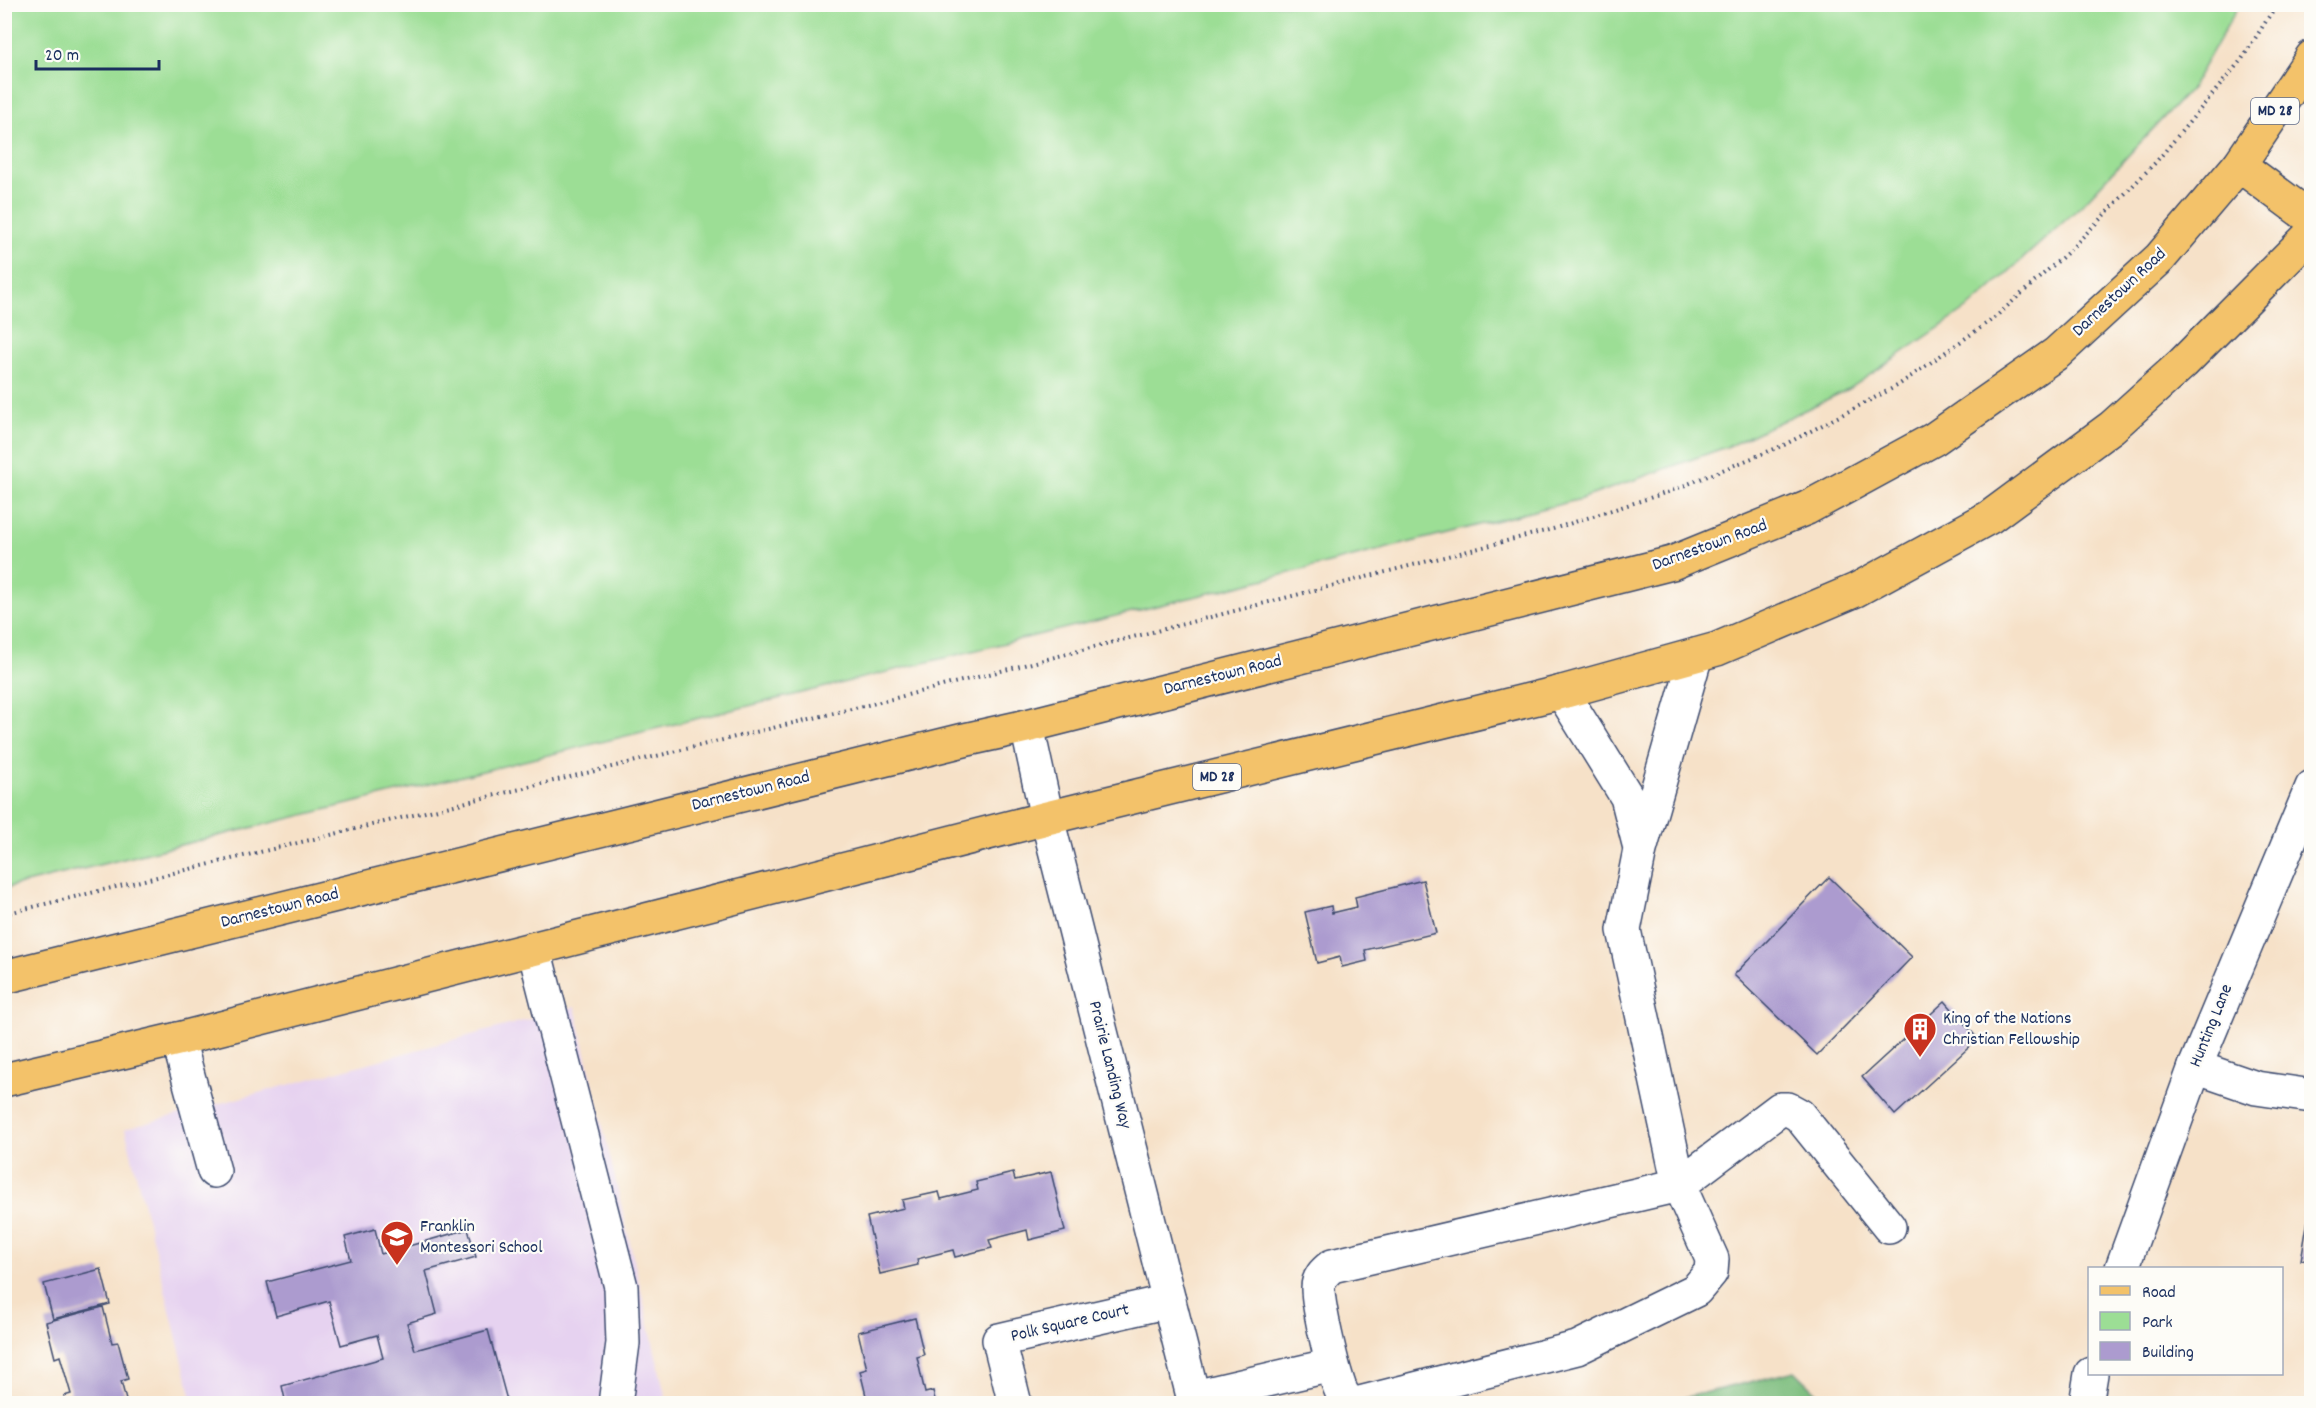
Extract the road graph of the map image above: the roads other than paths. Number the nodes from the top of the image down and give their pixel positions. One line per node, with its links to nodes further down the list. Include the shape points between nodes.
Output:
1 (2312, 57): 2 (main road, MD 28)
2 (2239, 165): 3 (main road); 7 (main road, Darnestown Road / MD 28, via 2160,258 2057,352 1934,439 1807,508 1672,563)
3 (2312, 219)
4 (2312, 233): 5 (main road, MD 28, via 2183,363 2112,427 1989,517 1856,590)
5 (1696, 655): 6 (main road, MD 28); 10 (street)
6 (1562, 692): 9 (main road, MD 28); 10 (street, via 1627,797)
7 (1027, 726): 9 (street, Prairie Landing Way); 12 (main road, Darnestown Road / MD 28)
8 (2312, 787): 14 (street, Hunting Lane)
9 (1047, 818): 11 (main road, MD 28); 21 (street, Prairie Landing Way)
10 (1640, 850): 18 (street, via 1624,930)
11 (534, 949): 13 (main road, MD 28); 25 (street, via 621,1287 622,1343)
12 (4, 977)
13 (178, 1038): 15 (main road, MD 28); 17 (street)
14 (2195, 1067): 16 (street, via 2256,1088); 20 (street, Hunting Lane)
15 (4, 1080)
16 (2312, 1096)
17 (214, 1171)
18 (1679, 1185): 19 (street, via 1780,1109 1788,1109 1799,1115); 22 (street, via 1332,1266 1322,1274 1318,1287); 22 (street, via 1712,1259 1711,1272 1696,1290 1577,1348 1360,1403 1349,1402 1342,1394)
19 (1889, 1227)
20 (2122, 1267)
21 (1169, 1301): 24 (street, Prairie Landing Way); 26 (street, Polk Square Court, via 999,1340)
22 (1332, 1365): 24 (street)
23 (2091, 1375): 27 (street)
24 (1195, 1400)
25 (615, 1404)
26 (1015, 1404)
27 (2086, 1404)

